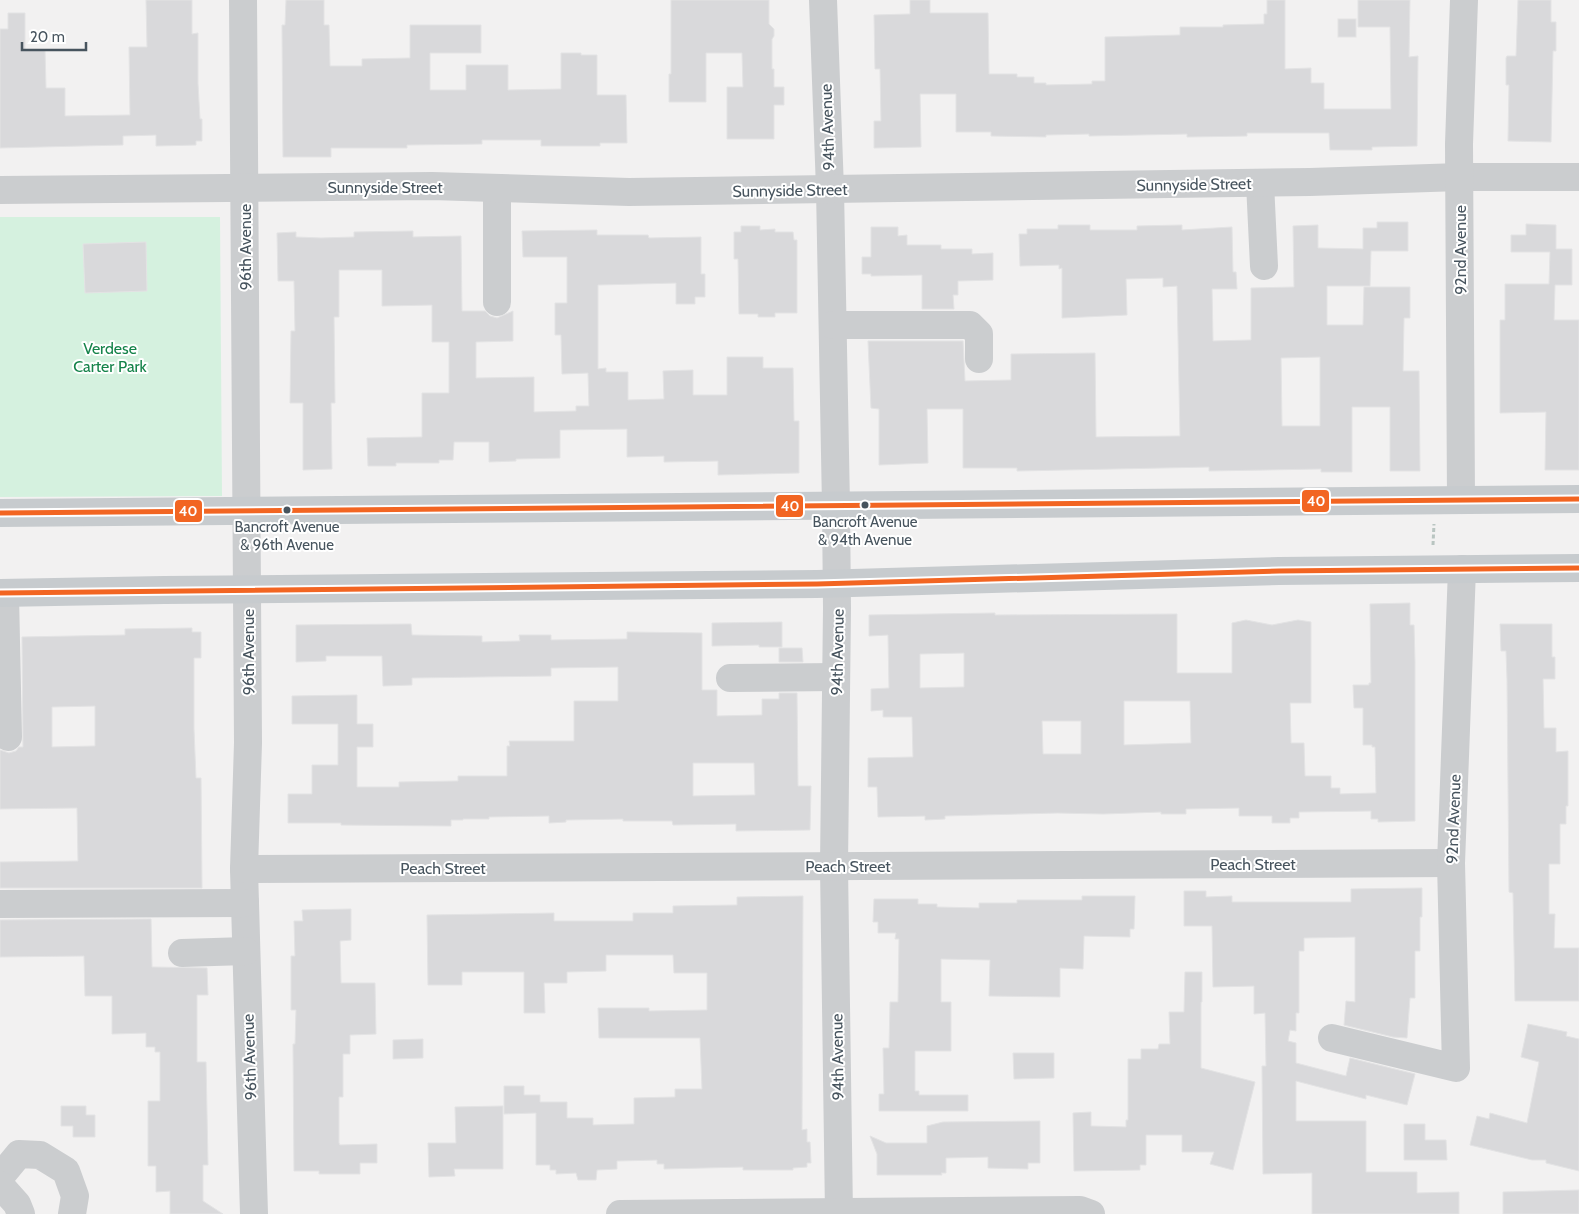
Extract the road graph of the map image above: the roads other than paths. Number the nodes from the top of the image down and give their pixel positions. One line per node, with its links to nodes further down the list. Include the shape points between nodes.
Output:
1 (243, 0): 7 (street, 96th Avenue)
2 (823, 0): 9 (street, 94th Avenue)
3 (1464, 0): 4 (street, 92nd Avenue)
4 (1460, 177): 5 (street, Sunnyside Street); 6 (street, Sunnyside Street); 16 (street, 92nd Avenue)
5 (1579, 178)
6 (1260, 182): 9 (street, Sunnyside Street); 11 (street)
7 (244, 188): 8 (street, Sunnyside Street); 10 (street, Sunnyside Street); 18 (street, 96th Avenue)
8 (497, 188): 9 (street, Sunnyside Street, via 629,192); 12 (street)
9 (830, 189): 13 (street, 94th Avenue)
10 (0, 190)
11 (1264, 266)
12 (497, 302)
13 (833, 325): 14 (street, via 970,325 980,334); 17 (street, 94th Avenue)
14 (979, 359)
15 (1579, 499): 16 (main road)
16 (1448, 501): 17 (main road)
17 (836, 506): 18 (main road); 22 (street, 94th Avenue)
18 (246, 511): 19 (main road); 23 (street, 96th Avenue)
19 (0, 513)
20 (1579, 568): 21 (main road)
21 (1462, 569): 22 (main road); 28 (street, 92nd Avenue)
22 (838, 583): 23 (main road); 25 (street, 94th Avenue)
23 (247, 589): 24 (main road); 30 (street, 96th Avenue, via 248,743)
24 (2, 594): 27 (street)
25 (836, 677): 26 (street); 29 (street, 94th Avenue)
26 (730, 678)
27 (8, 736)
28 (1451, 863): 29 (street, Peach Street); 35 (street, 92nd Avenue, via 1456,1068)
29 (834, 866): 30 (street, Peach Street); 38 (street, 94th Avenue)
30 (244, 869): 31 (street, 96th Avenue)
31 (245, 903): 32 (street); 33 (street, 96th Avenue)
32 (0, 904)
33 (246, 951): 34 (street); 41 (street, 96th Avenue)
34 (182, 954)
35 (1332, 1038)
36 (0, 1177): 40 (street, via 19,1154 40,1155 66,1171 75,1196)
37 (0, 1185): 39 (street, via 17,1204)
38 (839, 1213): 42 (street); 43 (street, via 1080,1210)
39 (21, 1214)
40 (72, 1214)
41 (254, 1214)
42 (620, 1214)
43 (1092, 1214)

